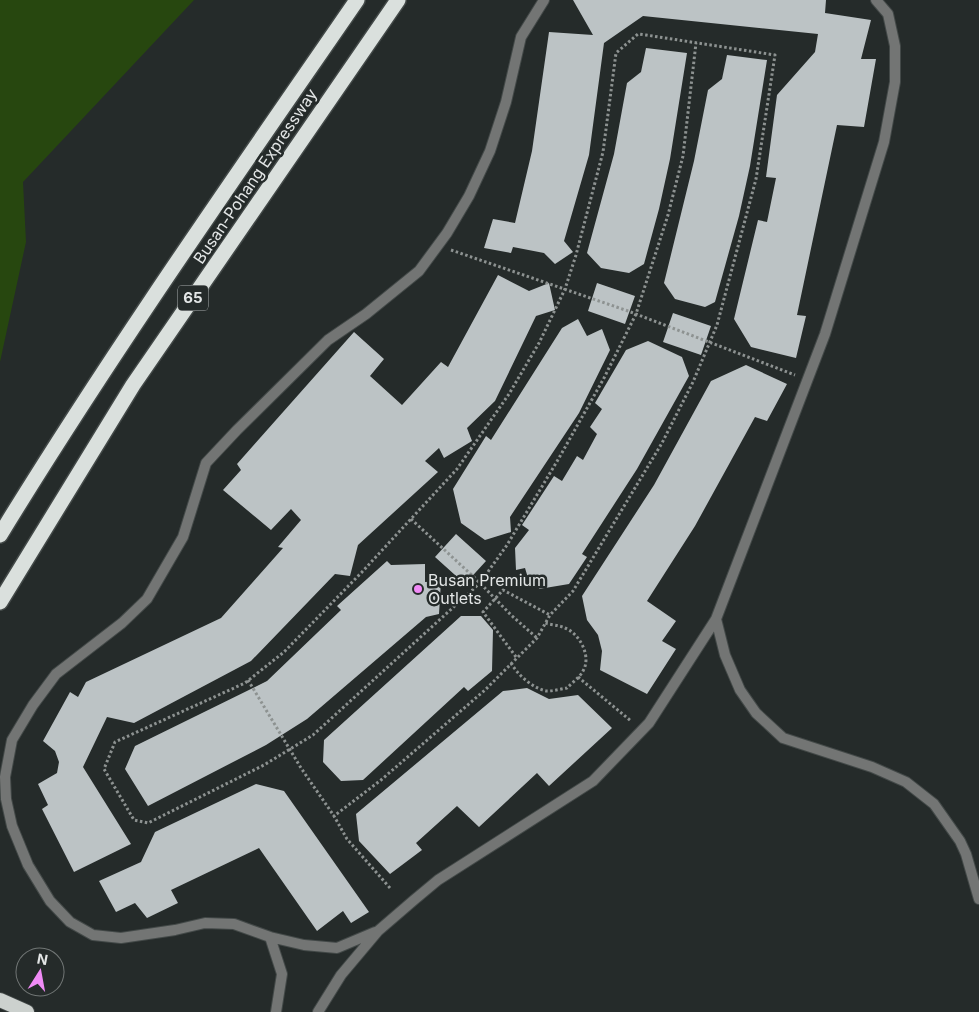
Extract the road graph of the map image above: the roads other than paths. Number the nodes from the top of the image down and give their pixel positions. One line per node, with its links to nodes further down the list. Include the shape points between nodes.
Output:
1 (357, 0): 5 (highway, Busan-Pohang Expressway / 65, via 144,310)
2 (398, 0): 6 (highway, Busan-Pohang Expressway / 65, via 133,385)
3 (544, 0): 10 (street, via 522,38 490,151 469,196 437,246 406,282 328,340 206,463 183,537 147,599 122,623 56,674 12,740 5,777 12,826 28,865 45,894 70,922 93,935 121,938 205,923 234,924)
4 (876, 0): 7 (street, via 888,14 895,46 895,82 884,142 825,334)
5 (0, 535)
6 (0, 602)
7 (716, 619): 8 (street, via 724,655 740,690 756,713 784,738 872,767 906,782 934,804 960,841); 9 (street, via 649,723 593,780 438,880)
8 (979, 899)
9 (378, 931): 10 (street, via 337,948); 14 (street, via 341,975)
10 (270, 937): 13 (street, via 282,974)
11 (0, 1000): 12 (highway)
12 (27, 1012)
13 (276, 1012)
14 (318, 1012)

